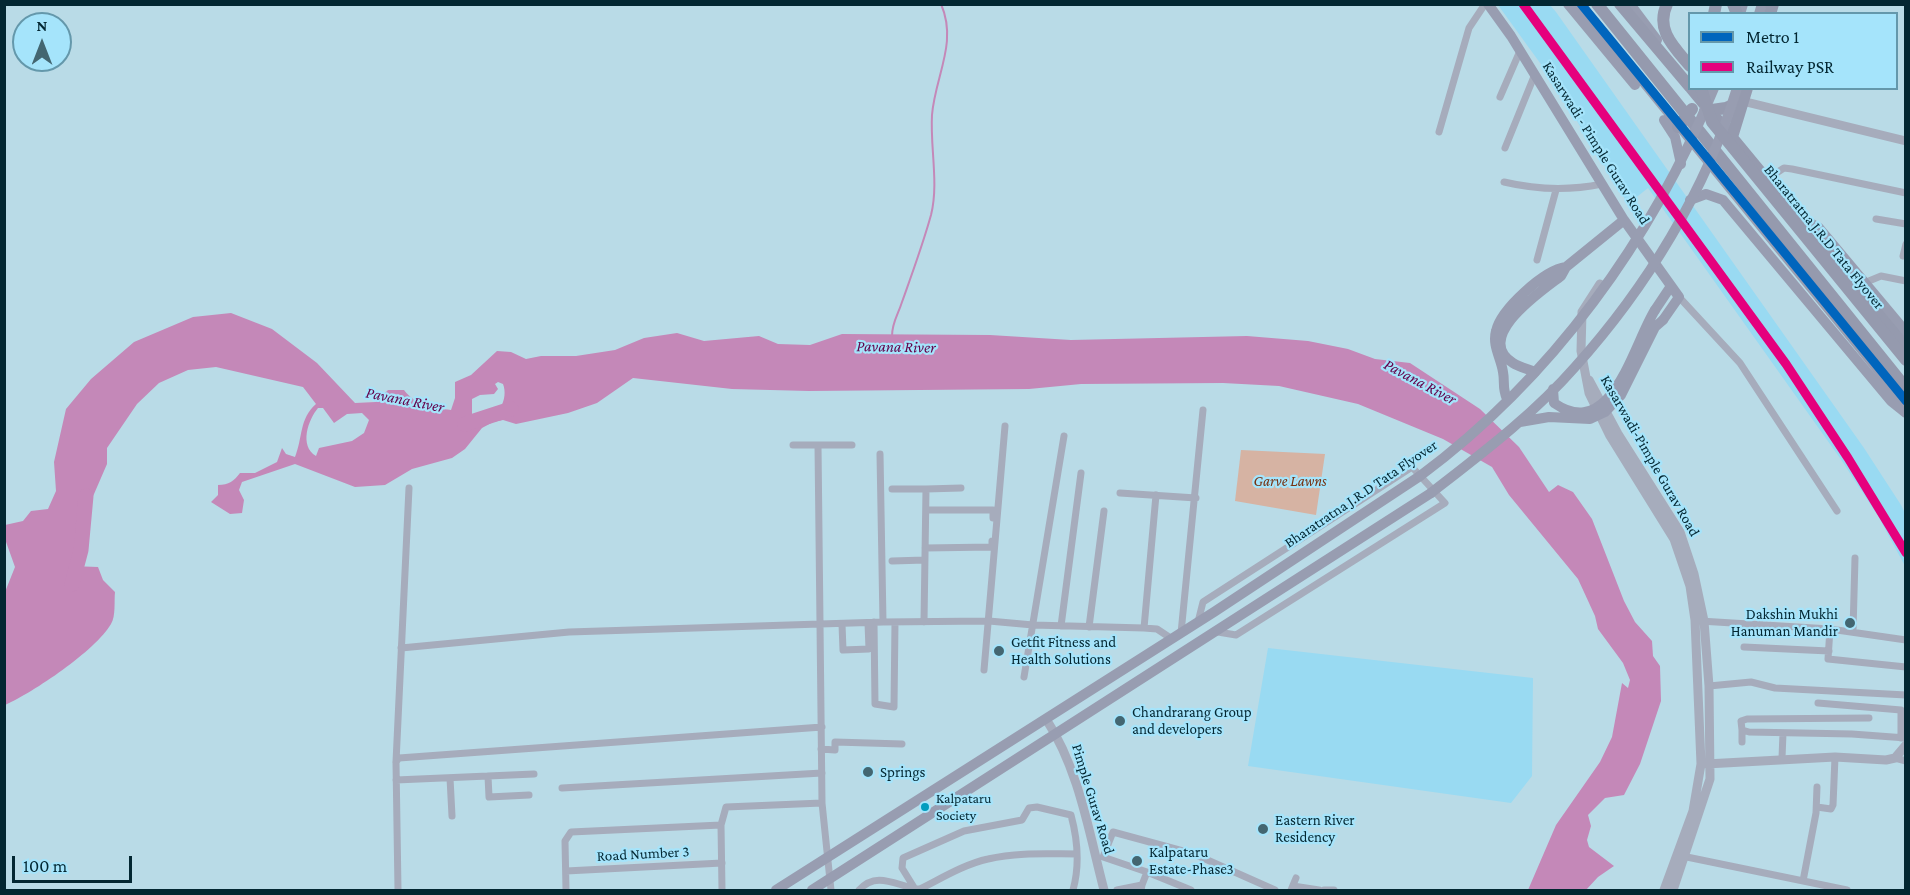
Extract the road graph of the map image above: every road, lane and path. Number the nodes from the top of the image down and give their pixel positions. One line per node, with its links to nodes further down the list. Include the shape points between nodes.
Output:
1 (1487, 4): 8 (main road, Kasarwadi - Pimple Gurav Road); 24 (street, via 1469,28)
2 (1568, 4): 28 (main road, via 1668,125)
3 (1580, 4): 23 (main road)
4 (1597, 4): 22 (highway)
5 (1620, 4): 12 (highway)
6 (1630, 4): 11 (main road)
7 (1667, 4): 9 (highway, via 1663,30)
8 (1520, 51): 10 (main road, Kasarwadi - Pimple Gurav Road); 19 (street)
9 (1688, 65)
10 (1535, 74): 27 (street); 31 (main road, Kasarwadi - Pimple Gurav Road)
11 (1688, 80)
12 (1688, 81)
13 (1693, 90): 22 (highway)
14 (1695, 90): 21 (highway)
15 (1695, 90): 50 (highway, Bharatratna J.R.D Tata Flyover, bridge, via 1712,122)
16 (1713, 90): 28 (main road, Bharatratna J.R.D Tata Flyover, bridge)
17 (1736, 90): 34 (main road, bridge)
18 (1746, 90): 20 (highway)
19 (1500, 97)
20 (1742, 101): 21 (highway); 25 (highway); 26 (street)
21 (1709, 110): 22 (highway); 25 (highway)
22 (1690, 112): 23 (highway); 52 (highway)
23 (1678, 127): 55 (main road)
24 (1439, 132)
25 (1732, 137): 29 (highway)
26 (1905, 141)
27 (1505, 148)
28 (1681, 164): 51 (main road, Bharatratna J.R.D Tata Flyover, bridge, via 1623,262 1558,348)
29 (1767, 179): 33 (street, via 1784,168); 35 (highway)
30 (1504, 182): 32 (street)
31 (1602, 184): 32 (street); 37 (main road, Kasarwadi - Pimple Gurav Road)
32 (1556, 190): 42 (street)
33 (1905, 193)
34 (1690, 200): 53 (main road, bridge, via 1620,313); 57 (main road, via 1706,194 1723,200)
35 (1798, 216): 45 (main road, via 1819,228); 49 (highway)
36 (1876, 219): 38 (street)
37 (1624, 220): 39 (main road, Kasarwadi - Pimple Gurav Road); 43 (main road)
38 (1905, 224)
39 (1636, 235): 46 (main road, Kasarwadi - Pimple Gurav Road); 81 (street, Kasarwadi-Pimple Gurav Road, via 1582,312 1581,351 1589,393 1610,436 1674,540)
40 (1905, 244): 41 (street)
41 (1905, 256)
42 (1537, 260)
43 (1566, 267): 51 (main road, via 1561,276 1511,318 1502,334 1508,359); 54 (main road, via 1554,269 1531,288 1507,310 1498,325 1495,342)
44 (1905, 281): 45 (street, via 1881,276)
45 (1864, 283): 48 (main road)
46 (1671, 286): 47 (main road, Kasarwadi - Pimple Gurav Road); 53 (main road, bridge, via 1616,389 1601,406 1588,412 1564,410 1554,403)
47 (1679, 297): 58 (main road, bridge, via 1655,327 1621,395 1605,412 1590,419 1549,417); 74 (street, via 1740,363)
48 (1905, 332)
49 (1905, 348)
50 (1905, 360)
51 (1534, 372): 54 (main road, Bharatratna J.R.D Tata Flyover, bridge)
52 (1905, 387)
53 (1553, 389): 58 (main road, bridge)
54 (1507, 399): 86 (main road, Bharatratna J.R.D Tata Flyover, bridge, via 1420,476)
55 (1905, 404)
56 (1203, 410): 72 (street)
57 (1905, 413)
58 (1519, 423): 95 (main road, bridge, via 1431,493)
59 (1005, 426): 80 (street)
60 (1064, 436): 89 (street)
61 (793, 445): 62 (street)
62 (818, 445): 63 (street); 88 (street)
63 (852, 445)
64 (880, 454): 83 (street)
65 (1081, 473): 90 (street)
66 (409, 488): 99 (street)
67 (961, 488): 69 (street)
68 (892, 489): 69 (street)
69 (926, 489): 73 (street)
70 (1120, 493): 71 (street)
71 (1156, 495): 72 (street); 92 (street)
72 (1196, 498): 96 (street)
73 (926, 510): 76 (street); 76 (street, via 993,510 992,547)
74 (1837, 511)
75 (1104, 512): 91 (street)
76 (925, 548): 78 (street)
77 (1855, 558): 94 (street)
78 (925, 560): 79 (street); 85 (street)
79 (892, 561)
80 (989, 621): 85 (street); 89 (street); 102 (street)
81 (1699, 621): 93 (street); 104 (street, Kasarwadi-Pimple Gurav Road); 122 (street, Kasarwadi-Pimple Gurav Road)
82 (871, 622): 83 (street); 84 (street, via 875,704 894,707); 87 (street); 87 (street, via 869,650 865,651 843,650)
83 (883, 622): 84 (street)
84 (895, 622): 85 (street)
85 (924, 622)
86 (1198, 622): 95 (street, via 1203,602 1412,467 1444,503 1236,635); 96 (main road, Bharatratna J.R.D Tata Flyover)
87 (842, 624): 88 (street)
88 (821, 625): 99 (street, via 569,632); 109 (street)
89 (1033, 625): 90 (street); 103 (street)
90 (1061, 626): 91 (street)
91 (1089, 627): 92 (street)
92 (1144, 628): 96 (street)
93 (1830, 628): 94 (street); 100 (street)
94 (1853, 631): 97 (street)
95 (1218, 632): 112 (main road)
96 (1176, 636): 107 (main road, Bharatratna J.R.D Tata Flyover)
97 (1905, 640)
98 (1744, 647): 100 (street)
99 (401, 648): 121 (street)
100 (1828, 651): 101 (street, via 1828,659)
101 (1905, 667)
102 (984, 670)
103 (1024, 677)
104 (1709, 686): 105 (street, via 1760,682 1775,688); 122 (street, Kasarwadi-Pimple Gurav Road)
105 (1905, 695)
106 (1818, 703): 113 (street, via 1900,710)
107 (1046, 718): 112 (street, Pimple Gurav Road); 137 (main road, Bharatratna J.R.D Tata Flyover)
108 (1869, 718): 110 (street, via 1747,719 1741,721)
109 (822, 727): 116 (street); 121 (street, via 399,758)
110 (1742, 730): 111 (street); 114 (street)
111 (1783, 733): 113 (street); 118 (street)
112 (1056, 735): 142 (main road); 153 (street, Pimple Gurav Road, via 1084,811)
113 (1904, 740): 119 (street)
114 (1742, 742)
115 (902, 744): 116 (street, via 835,742 835,750)
116 (821, 749): 123 (street)
117 (1835, 757): 118 (street); 119 (street); 132 (street, via 1833,805 1831,809)
118 (1782, 758): 122 (street)
119 (1895, 758): 120 (street)
120 (1905, 761)
121 (396, 762): 127 (street)
122 (1706, 764): 136 (street)
123 (822, 773): 129 (street); 131 (street)
124 (534, 774): 125 (street)
125 (488, 776): 126 (street); 130 (street, via 489,797)
126 (450, 777): 127 (street); 133 (street)
127 (396, 780): 146 (street)
128 (1817, 787): 132 (street)
129 (562, 788)
130 (529, 795)
131 (822, 803): 134 (street, via 729,806 723,812); 137 (street)
132 (1817, 807): 141 (street)
133 (452, 816)
134 (722, 825): 138 (street); 139 (street, via 571,832 565,841)
135 (1077, 854): 145 (street, via 989,859); 145 (street, via 1071,815 1029,808 1022,820 964,831 903,858 902,868); 152 (street, via 1079,870)
136 (1681, 856): 141 (street); 160 (street); 161 (street)
137 (828, 858): 142 (street); 149 (main road, Bharatratna J.R.D Tata Flyover)
138 (722, 863): 139 (street, Road Number 3); 148 (street)
139 (566, 871): 147 (street)
140 (1147, 872): 144 (street); 155 (street); 156 (street, via 1103,857 1113,832 1194,854)
141 (1803, 881): 162 (street)
142 (830, 885): 150 (main road)
143 (1293, 885): 157 (street)
144 (1141, 888): 154 (street)
145 (921, 889): 151 (street, via 884,880 867,884)
146 (398, 891)
147 (566, 891)
148 (722, 891)
149 (776, 891)
150 (812, 891)
151 (859, 891)
152 (1073, 891)
153 (1104, 891)
154 (1117, 891)
155 (1191, 891)
156 (1275, 891)
157 (1319, 891)
158 (1324, 891): 159 (street)
159 (1334, 891)
160 (1664, 891)
161 (1673, 891)
162 (1847, 891)

